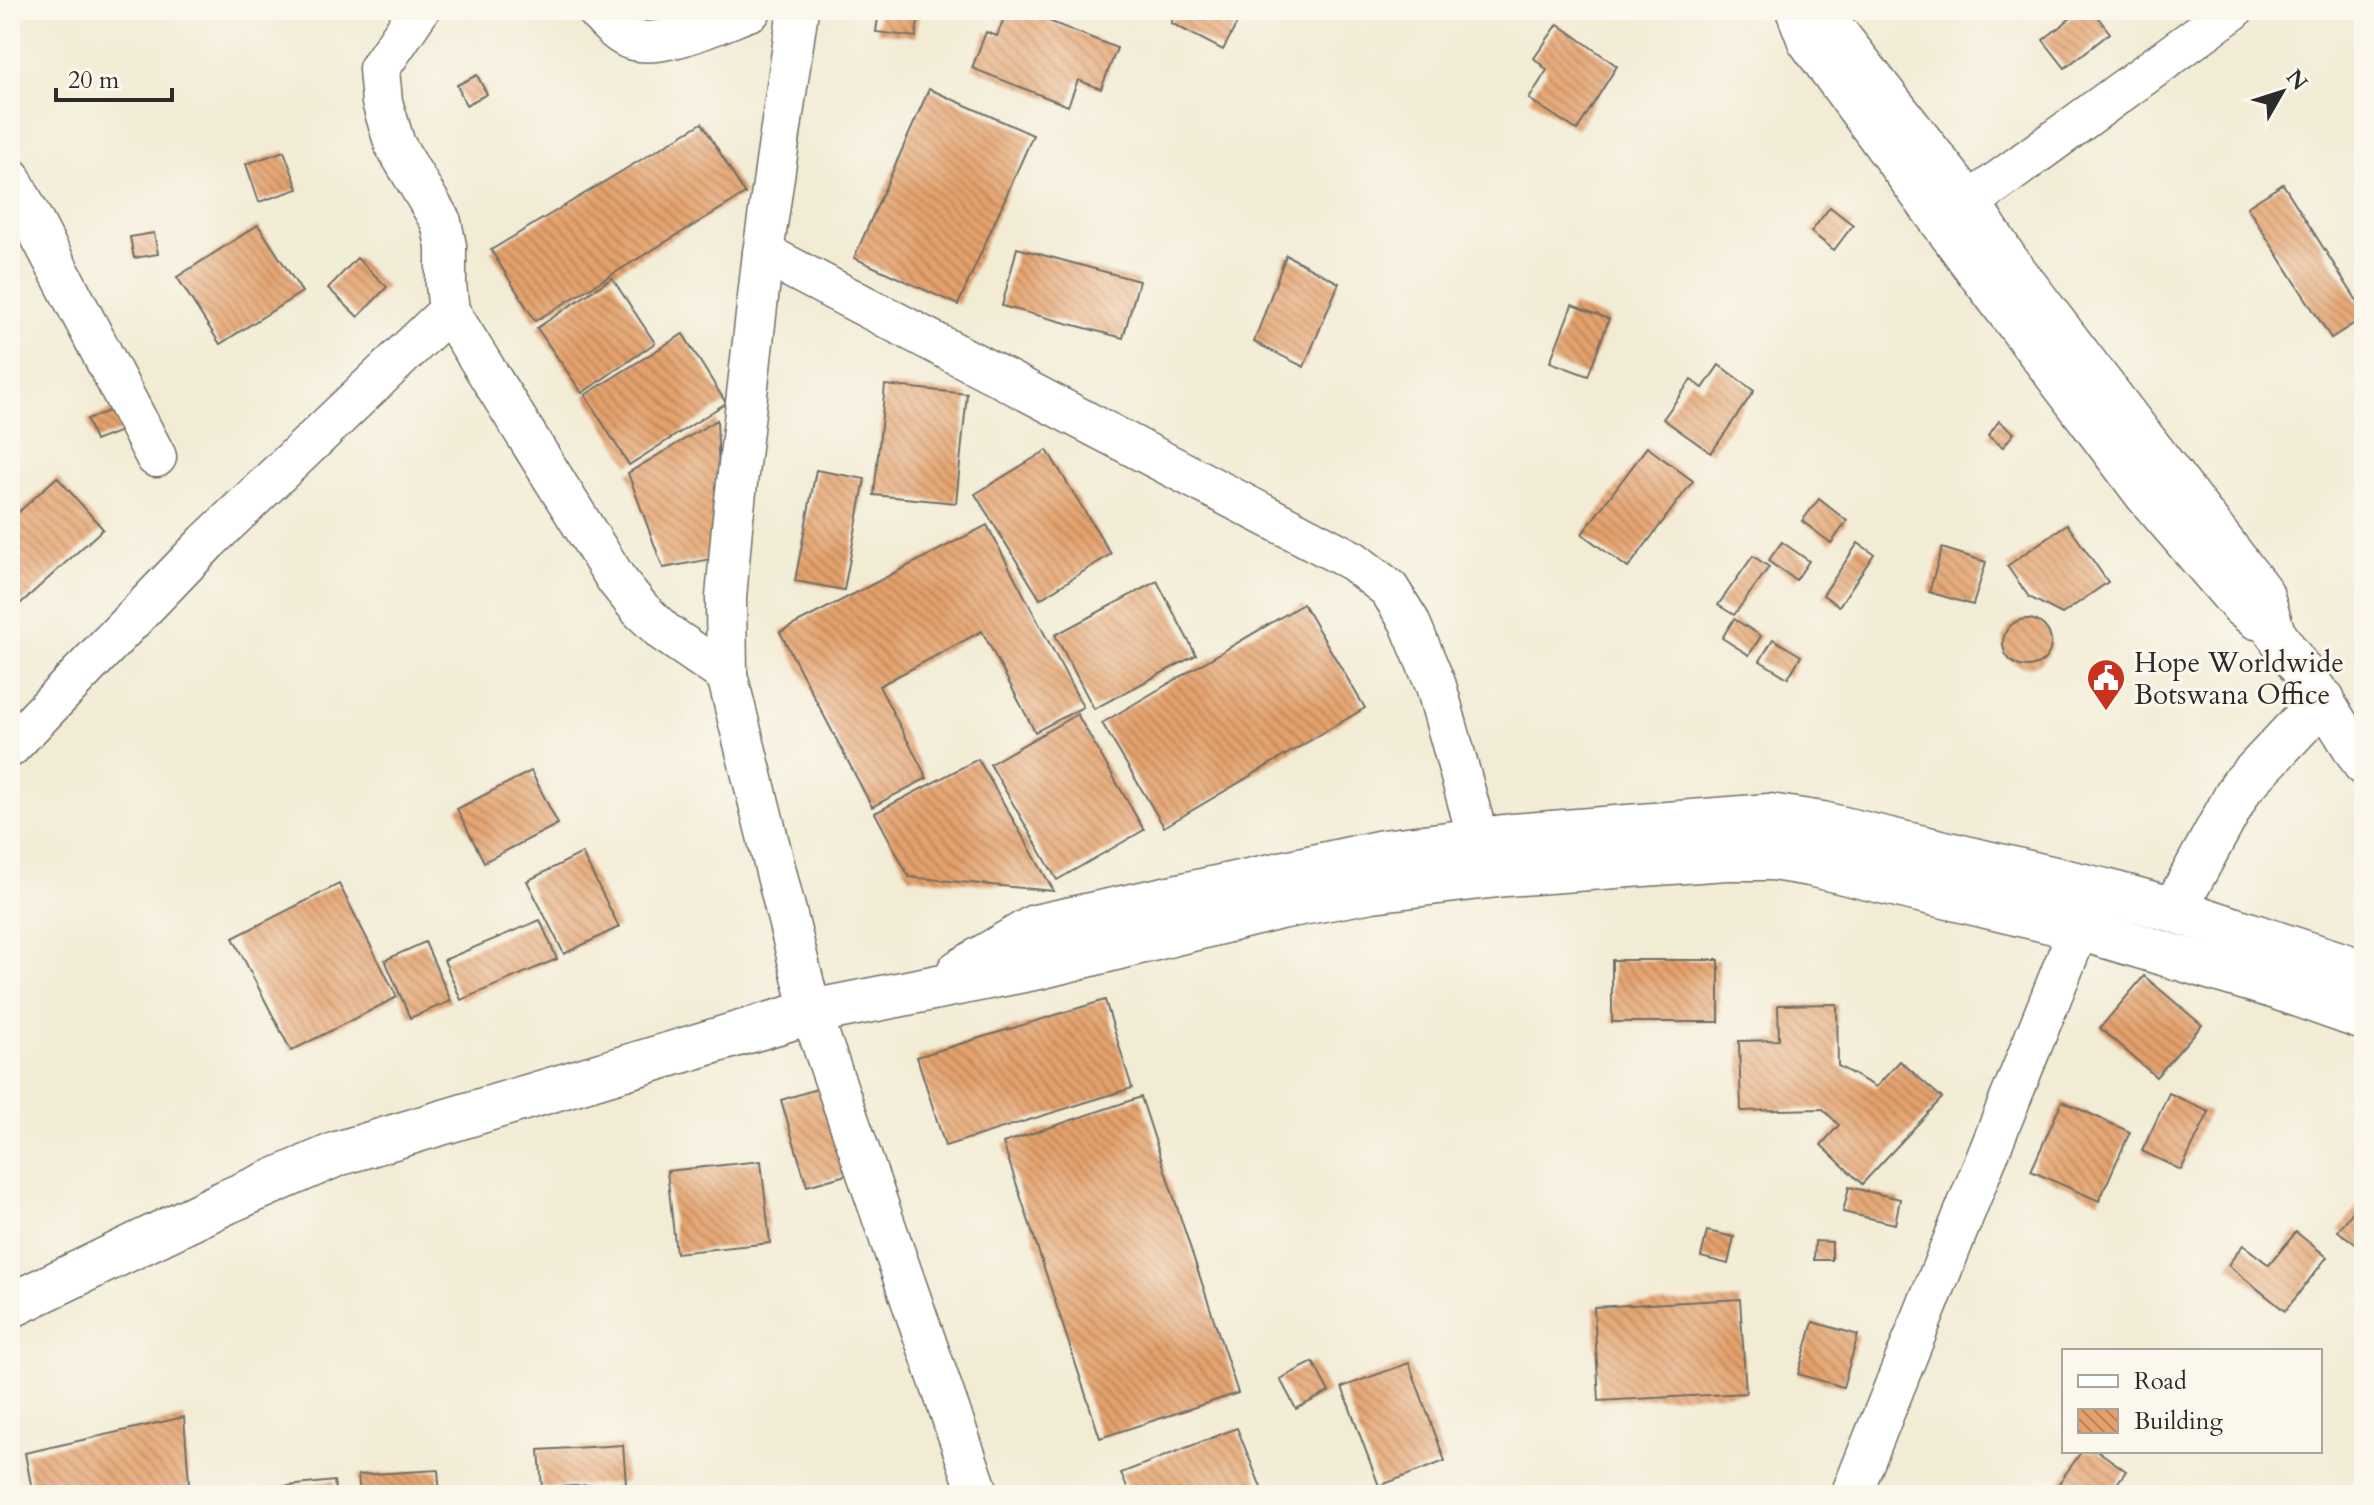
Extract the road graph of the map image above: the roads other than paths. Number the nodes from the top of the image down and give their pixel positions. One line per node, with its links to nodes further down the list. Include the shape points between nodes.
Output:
1 (419, 10): 12 (street, via 379,69 382,102 395,145 441,222)
2 (596, 10): 3 (street, via 624,37 645,44)
3 (751, 10)
4 (798, 10): 10 (street)
5 (1796, 10): 11 (street, via 1808,41)
6 (1815, 10): 9 (street)
7 (2233, 10): 9 (street)
8 (10, 177): 13 (street)
9 (1970, 202): 11 (street)
10 (763, 253): 14 (street, via 728,569); 18 (street, via 1371,573 1389,589 1409,621 1436,686)
11 (1996, 270): 15 (street, via 2158,484 2241,607 2275,633)
12 (449, 311): 14 (street, via 616,579 664,632); 16 (street, via 207,542)
13 (156, 457)
14 (727, 675): 23 (street)
15 (2323, 700): 17 (street); 20 (street, via 2241,787)
16 (10, 747)
17 (2364, 766)
18 (1477, 859): 19 (street, via 1512,836 1769,816); 21 (street, via 1773,858); 23 (street, via 1372,890 1280,907 1039,967)
19 (2105, 891): 20 (street); 21 (street)
20 (2174, 910): 22 (street)
21 (2079, 928): 24 (street); 27 (street)
22 (2364, 972)
23 (811, 1012): 25 (street, via 337,1154); 26 (street)
24 (2364, 1018)
25 (10, 1306)
26 (979, 1495)
27 (1851, 1495)

